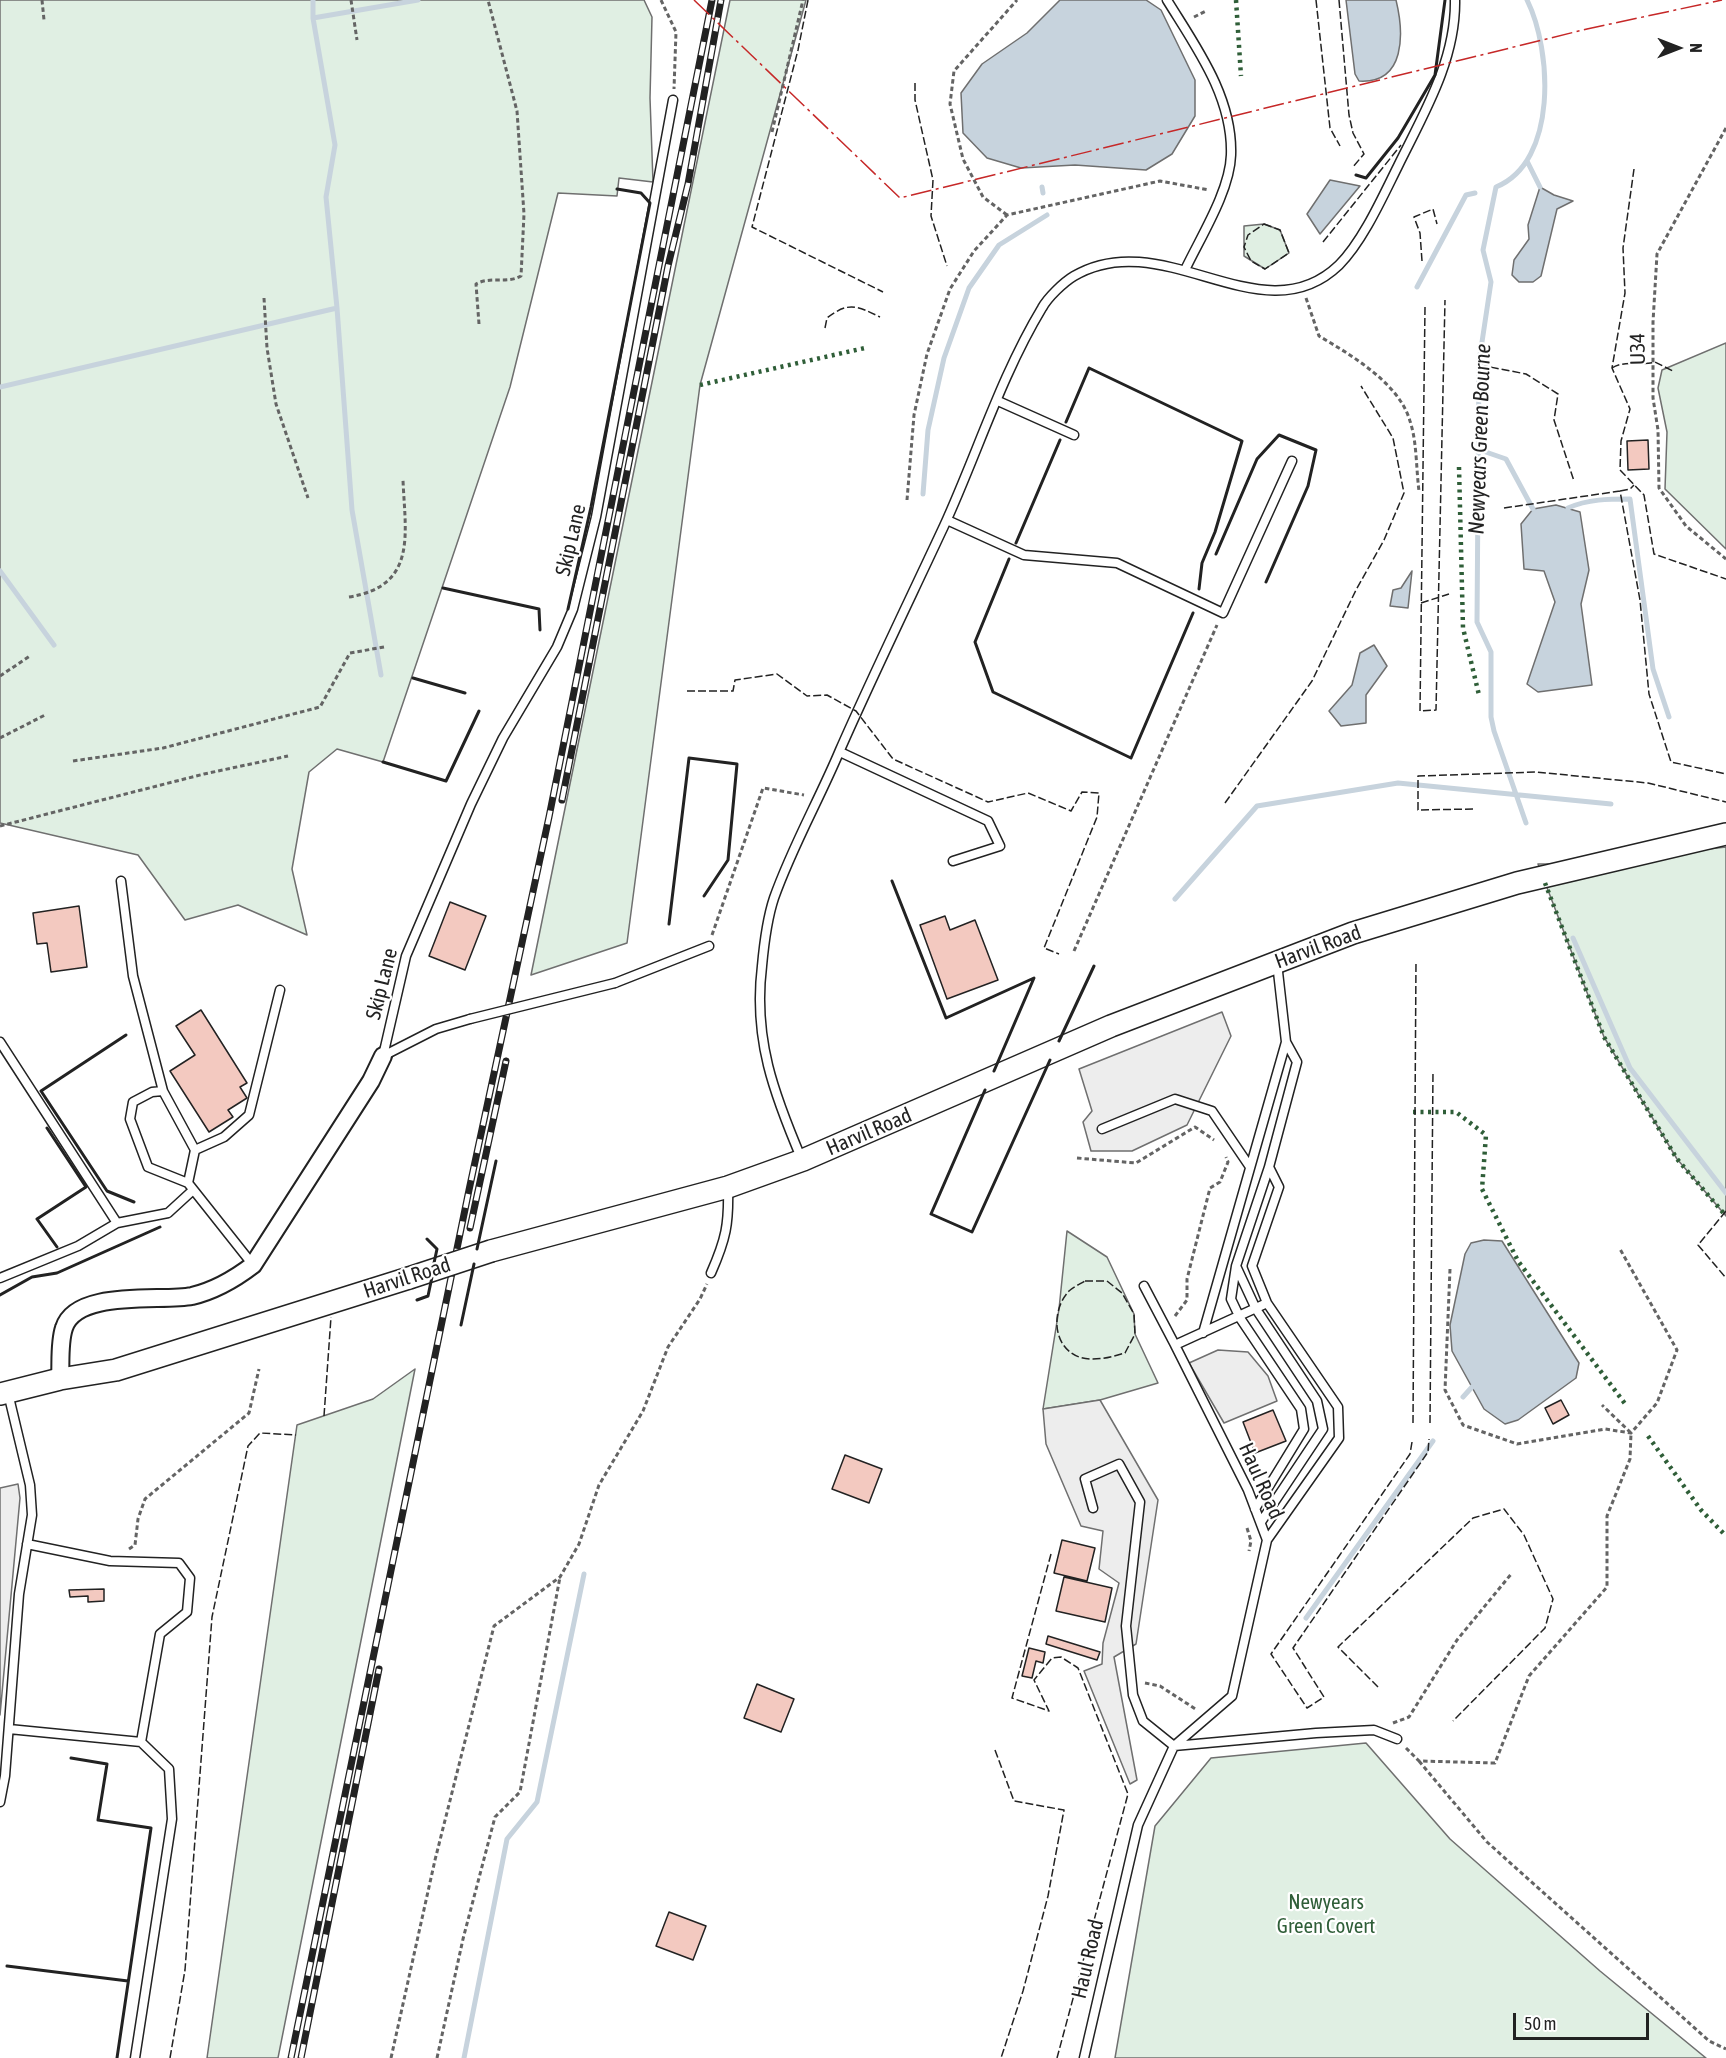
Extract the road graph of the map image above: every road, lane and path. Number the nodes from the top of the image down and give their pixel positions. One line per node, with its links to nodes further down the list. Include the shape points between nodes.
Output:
1 (42, 0): 9 (path)
2 (488, 0): 19 (path, via 517,111 524,214 521,276 476,284)
3 (661, 0): 11 (path, via 676,32)
4 (803, 0): 13 (path)
5 (1017, 0): 15 (path, via 954,71 950,104 963,159 982,197)
6 (1167, 0): 14 (lane, via 1208,64 1223,103 1231,156)
7 (1455, 0): 17 (lane, via 1455,21 1439,83 1372,217 1338,265)
8 (352, 2): 10 (path)
9 (44, 20)
10 (357, 40)
11 (673, 100): 50 (lane, Skip Lane, via 596,517 573,609 557,647 502,738 424,913 406,956)
12 (1726, 128): 28 (path, U34, via 1657,254 1653,398 1659,488 1686,526)
13 (772, 132)
14 (1222, 192): 15 (path, via 1160,181); 16 (lane)
15 (1007, 215): 26 (path, via 974,251 950,290 930,344 914,414)
16 (1185, 270): 17 (lane, via 1253,291); 20 (lane, via 1153,261 1112,262 1074,276 1044,304)
17 (1302, 288): 24 (path, via 1319,336 1358,358 1400,399 1411,421)
18 (264, 298): 25 (path, via 276,404)
19 (479, 324)
20 (998, 401): 21 (lane); 27 (lane)
21 (1074, 435)
22 (1292, 461): 30 (lane)
23 (402, 480): 29 (path, via 402,562 392,577 373,590)
24 (1419, 491)
25 (308, 498)
26 (907, 500)
27 (947, 520): 30 (lane, via 1024,555 1117,563); 36 (lane)
28 (1726, 559)
29 (349, 597)
30 (1223, 613): 45 (path)
31 (384, 647): 38 (path, via 350,653 320,707 164,748)
32 (30, 656): 33 (path)
33 (0, 676)
34 (45, 715): 35 (path)
35 (0, 738)
36 (840, 752): 39 (lane); 42 (lane, via 988,821 1000,846)
37 (288, 756): 40 (path)
38 (73, 761)
39 (816, 797): 44 (path, via 763,788); 54 (lane, via 773,902 761,967 760,1016 767,1070)
40 (0, 826)
41 (1726, 834): 46 (street, Harvil Road, via 1517,883 1353,933)
42 (953, 861)
43 (121, 881): 51 (lane, via 133,976)
44 (709, 946): 50 (lane, bridge, via 615,983 436,1029)
45 (1074, 951)
46 (1277, 962): 49 (lane); 54 (street, Harvil Road, via 1055,1051)
47 (280, 990): 53 (lane, via 249,1115 224,1137)
48 (0, 1042): 59 (lane)
49 (1286, 1042): 55 (lane); 56 (lane, via 1297,1062)
50 (383, 1056): 61 (street, via 371,1081)
51 (162, 1091): 53 (lane); 57 (lane, via 133,1102 130,1119 148,1167)
52 (1102, 1129): 55 (lane, via 1175,1099 1212,1111)
53 (195, 1150): 57 (lane)
54 (803, 1160): 58 (street, Harvil Road)
55 (1250, 1167): 70 (lane)
56 (1269, 1167): 62 (lane); 67 (lane, via 1279,1187 1252,1266)
57 (190, 1187): 59 (lane, via 168,1212); 61 (lane)
58 (728, 1187): 64 (lane, via 729,1222); 73 (street, Harvil Road, bridge, via 491,1251 116,1370)
59 (117, 1223): 65 (lane, via 78,1246)
60 (1620, 1249): 76 (path, via 1677,1350 1657,1403)
61 (253, 1265): 73 (street, via 236,1278 192,1296 134,1298 83,1306 64,1327)
62 (1236, 1266): 68 (lane); 69 (lane, via 1231,1299)
63 (1450, 1269): 76 (path, via 1445,1390 1463,1425 1517,1444 1580,1431)
64 (711, 1273): 84 (path, via 700,1299 668,1347 643,1411 599,1485 579,1544)
65 (0, 1278)
66 (1144, 1286): 71 (lane, Haul Road)
67 (1267, 1303): 68 (lane); 80 (lane, via 1338,1407 1339,1438)
68 (1256, 1309): 69 (lane); 79 (lane, via 1317,1401 1323,1429)
69 (1240, 1318): 70 (lane); 78 (lane, via 1301,1409 1304,1429)
70 (1203, 1333): 71 (lane)
71 (1175, 1345): 78 (lane, Haul Road)
72 (259, 1368): 82 (path, via 249,1413 146,1499 138,1519 135,1545)
73 (60, 1379): 74 (street, Harvil Road)
74 (4, 1393): 81 (lane, via 30,1485 32,1515)
75 (1602, 1405): 76 (path)
76 (1631, 1432): 90 (path, via 1630,1459 1607,1516 1607,1587 1529,1676 1495,1763)
77 (1093, 1508): 89 (lane, via 1085,1479 1119,1464 1140,1502 1126,1626 1133,1695 1143,1721)
78 (1255, 1509): 79 (lane, Haul Road)
79 (1261, 1522): 80 (lane, Haul Road)
80 (1267, 1540): 89 (lane, Haul Road, via 1232,1696)
81 (27, 1544): 82 (lane); 85 (lane, via 19,1594)
82 (110, 1561): 88 (lane, via 179,1563 190,1578 187,1612 160,1634)
83 (1512, 1573): 86 (path, via 1457,1640 1409,1717)
84 (560, 1577): 94 (path, via 494,1626 435,1860); 95 (path, via 520,1792 495,1817)
85 (9, 1729): 88 (lane); 91 (lane)
86 (1374, 1730): 87 (lane); 89 (lane)
87 (1397, 1739): 90 (path)
88 (141, 1742): 93 (lane, via 169,1769 172,1819)
89 (1174, 1746): 96 (lane, Haul Road, via 1138,1825)
90 (1419, 1761): 92 (path, via 1487,1842 1709,2041)
91 (0, 1802)
92 (1726, 2049)
93 (135, 2058)
94 (391, 2058)
95 (437, 2058)
96 (1084, 2058)

